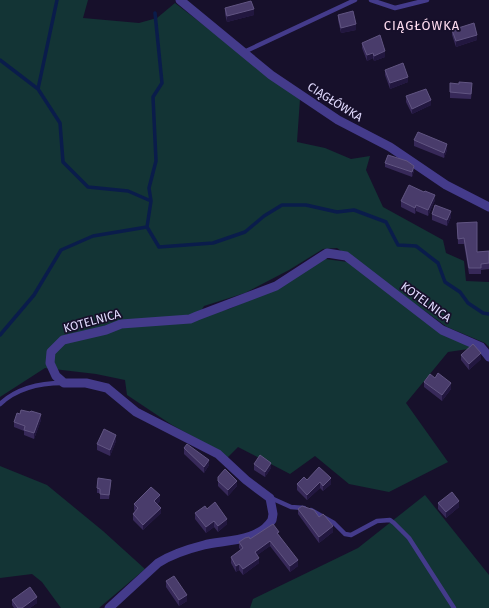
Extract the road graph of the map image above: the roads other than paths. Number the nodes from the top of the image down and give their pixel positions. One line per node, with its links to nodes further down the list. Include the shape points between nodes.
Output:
1 (180, 0): 5 (street, CIĄGŁÓWKA)
2 (354, 0): 5 (lane)
3 (371, 0): 4 (lane, via 395,8)
4 (427, 0)
5 (244, 52): 6 (street, CIĄGŁÓWKA, via 271,75 338,120 390,147 446,185)
6 (489, 207)
7 (489, 357): 8 (street, KOTELNICA, via 481,347 442,330 346,256 327,253 276,286 190,319 121,324 63,340 51,352 50,363 56,376)
8 (64, 383): 9 (lane, via 48,383 27,388 9,396); 10 (street, via 86,383 107,388 136,412 218,454)
9 (0, 404)
10 (270, 498): 11 (street, via 272,520 262,530 242,538 204,545 167,557); 12 (lane, via 291,507 306,508 322,515 345,534 355,534 377,521 390,520 409,538)
11 (109, 608)
12 (454, 608)

